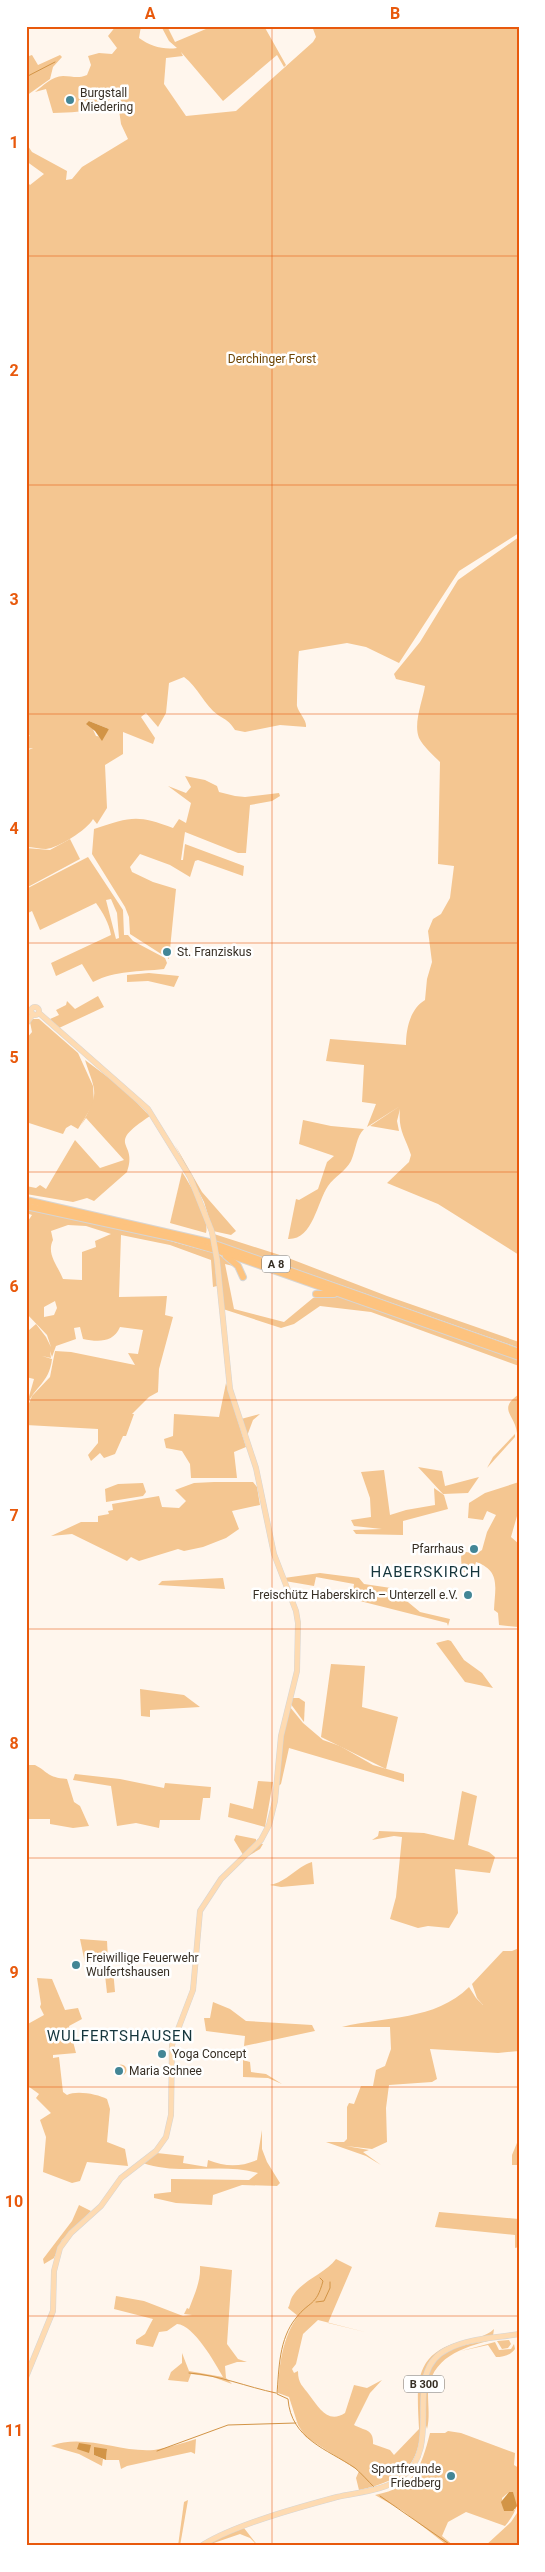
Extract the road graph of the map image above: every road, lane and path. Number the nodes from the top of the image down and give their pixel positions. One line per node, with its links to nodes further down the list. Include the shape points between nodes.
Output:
1 (26, 1024): 11 (main road, bridge, via 36,1014 148,1109 190,1177 212,1232 230,1389 256,1468 274,1554 296,1611 298,1628 297,1671 281,1736 272,1817 261,1840 215,1887 198,1917 193,1990 172,2045 171,2115 166,2138 156,2151 131,2169 101,2206 71,2233 58,2254 53,2311)
2 (26, 1200): 8 (highway, A 8, via 209,1242)
3 (26, 1206): 4 (highway, A 8, via 158,1234)
4 (219, 1251): 5 (highway, via 235,1263); 7 (highway, A 8)
5 (243, 1277)
6 (316, 1294): 7 (highway)
7 (342, 1295): 9 (highway, A 8)
8 (519, 1352)
9 (519, 1357)
10 (519, 2334): 12 (main road, B 300, via 460,2344 436,2357 425,2378 424,2431 420,2451 414,2465 402,2478 224,2533)
11 (26, 2378)
12 (202, 2546)

